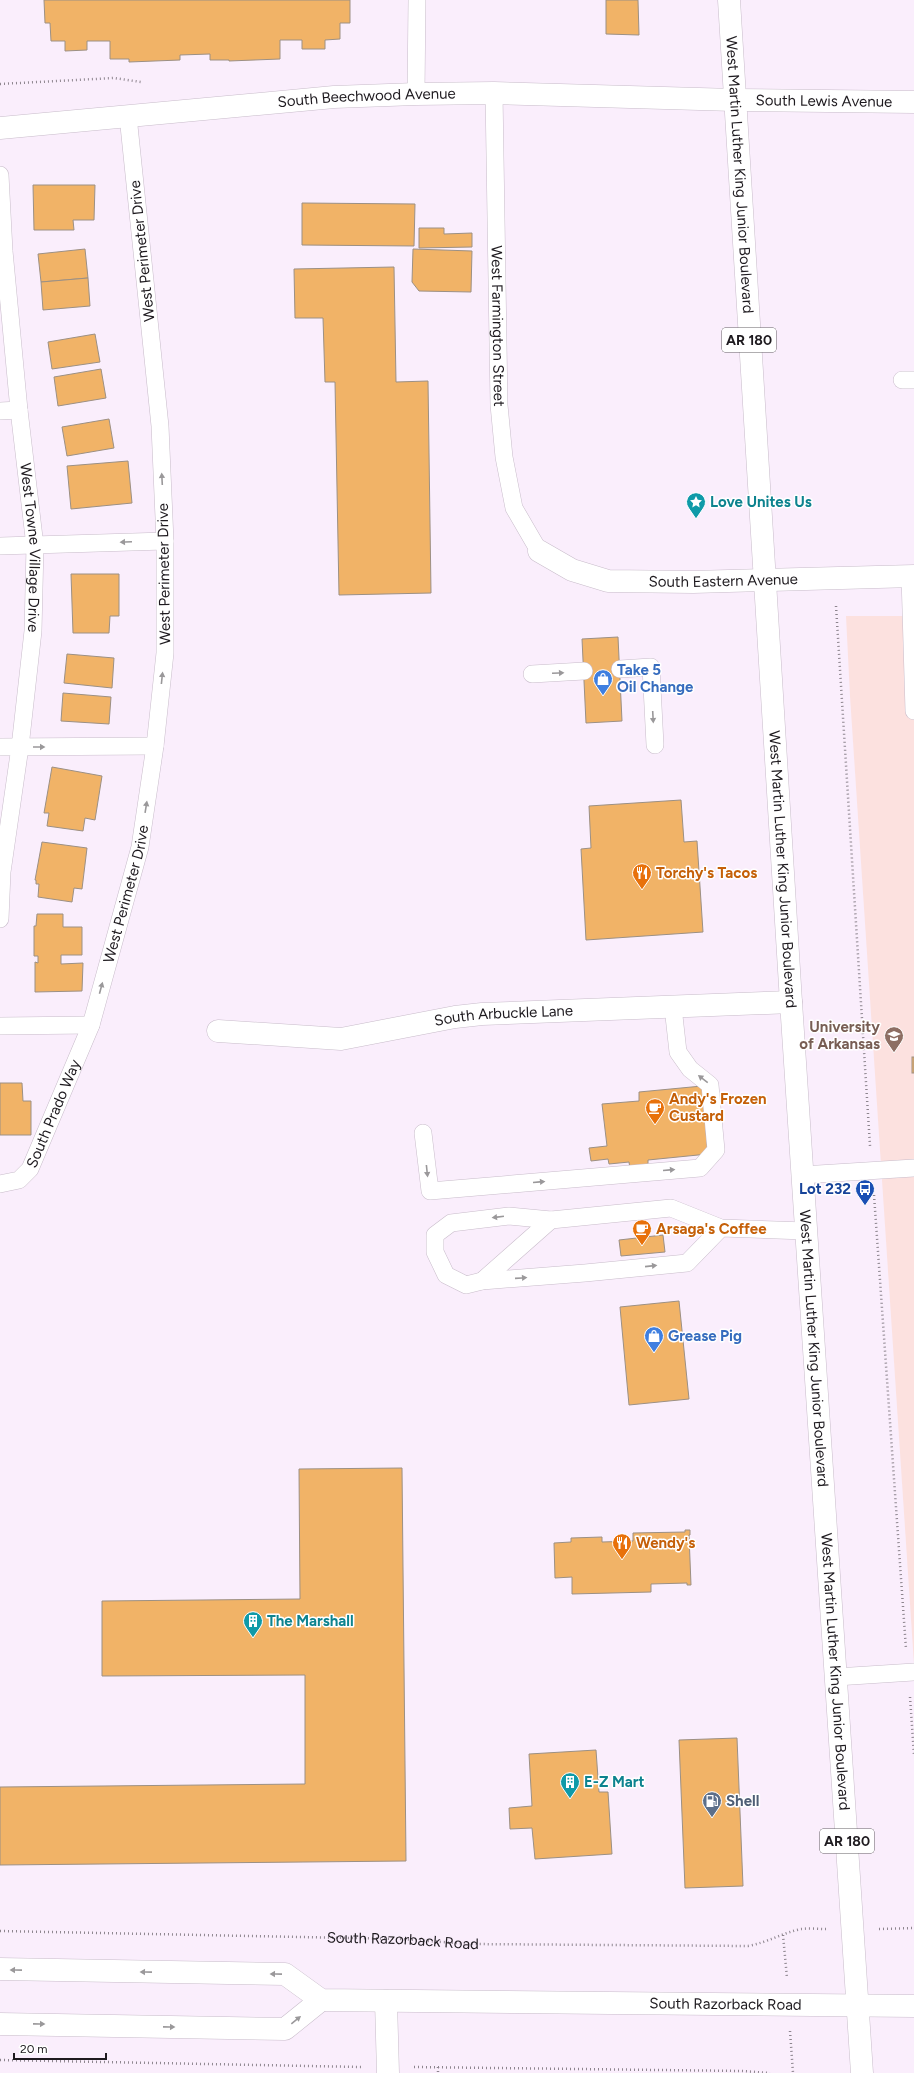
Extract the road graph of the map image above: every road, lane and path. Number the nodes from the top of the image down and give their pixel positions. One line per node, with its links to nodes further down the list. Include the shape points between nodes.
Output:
1 (418, 0): 6 (lane)
2 (729, 0): 7 (main road, West Martin Luther King Junior Boulevard / AR 180)
3 (141, 82): 4 (path, via 114,78)
4 (0, 84)
5 (494, 93): 6 (main road, South Beechwood Avenue); 7 (main road, South Beechwood Avenue); 17 (lane, West Farmington Street, via 499,405 503,450 514,508)
6 (416, 94): 9 (main road, South Beechwood Avenue, via 334,98)
7 (734, 100): 8 (main road, South Lewis Avenue); 19 (main road, West Martin Luther King Junior Boulevard / AR 180)
8 (914, 102)
9 (128, 116): 10 (main road, South Beechwood Avenue); 14 (lane, West Perimeter Drive, one-way to 9, via 160,426)
10 (0, 128)
11 (0, 175): 12 (lane, West Towne Village Drive, via 4,251)
12 (19, 410): 13 (lane); 16 (lane, West Towne Village Drive)
13 (0, 411)
14 (165, 541): 16 (lane, one-way to 16); 25 (lane, West Perimeter Drive, one-way to 14, via 165,653)
15 (0, 546): 16 (lane)
16 (35, 546): 27 (lane, West Towne Village Drive, via 33,631)
17 (540, 551): 19 (main road, South Eastern Avenue, via 572,570 608,581)
18 (912, 576): 19 (main road, South Eastern Avenue); 23 (lane)
19 (764, 580): 29 (main road, West Martin Luther King Junior Boulevard / AR 180)
20 (620, 669): 24 (lane, one-way to 24, via 651,667)
21 (584, 671): 22 (lane, one-way to 21)
22 (532, 674)
23 (914, 711)
24 (655, 745)
25 (156, 746): 27 (lane, one-way to 25); 31 (lane, West Perimeter Drive, one-way to 25, via 140,847)
26 (0, 747): 27 (lane)
27 (20, 747): 28 (lane, West Towne Village Drive, via 2,872)
28 (0, 919)
29 (790, 1002): 30 (main road, South Arbuckle Lane); 36 (main road, West Martin Luther King Junior Boulevard / AR 180)
30 (673, 1006): 33 (main road, South Arbuckle Lane, via 462,1016 341,1039); 34 (lane, one-way to 30, via 430,1191 700,1168 716,1150 710,1085 690,1069 678,1052)
31 (91, 1025): 32 (lane); 37 (lane, South Prado Way, via 30,1169 19,1180)
32 (0, 1026)
33 (218, 1031)
34 (423, 1132)
35 (914, 1168): 36 (lane)
36 (802, 1175): 40 (main road, West Martin Luther King Junior Boulevard / AR 180)
37 (0, 1184)
38 (551, 1220): 39 (lane, via 671,1208); 41 (lane); 41 (lane, one-way to 41, via 502,1217 451,1223 435,1235 435,1252 446,1275 466,1285)
39 (721, 1228): 40 (lane); 41 (lane, one-way to 39, via 687,1262)
40 (806, 1231): 43 (main road, West Martin Luther King Junior Boulevard / AR 180)
41 (482, 1281)
42 (914, 1672): 43 (lane)
43 (836, 1677): 53 (main road, West Martin Luther King Junior Boulevard / AR 180)
44 (914, 1928): 46 (path)
45 (803, 1929): 48 (path, South Razorback Road)
46 (896, 1929)
47 (0, 1932): 48 (path, South Razorback Road, via 400,1939 470,1944 748,1946 773,1940)
48 (783, 1934): 49 (path)
49 (784, 1952)
50 (0, 1969): 51 (main road, one-way to 50, via 285,1974)
51 (321, 2000): 52 (main road, South Razorback Road); 55 (main road, one-way to 51, via 285,2029)
52 (386, 2001): 53 (main road, South Razorback Road); 58 (main road)
53 (858, 2005): 54 (main road, South Razorback Road); 61 (main road, West Martin Luther King Junior Boulevard / AR 180)
54 (914, 2006)
55 (0, 2024)
56 (793, 2060): 60 (path)
57 (438, 2067): 59 (path)
58 (388, 2073)
59 (438, 2073)
60 (794, 2073)
61 (862, 2073)

